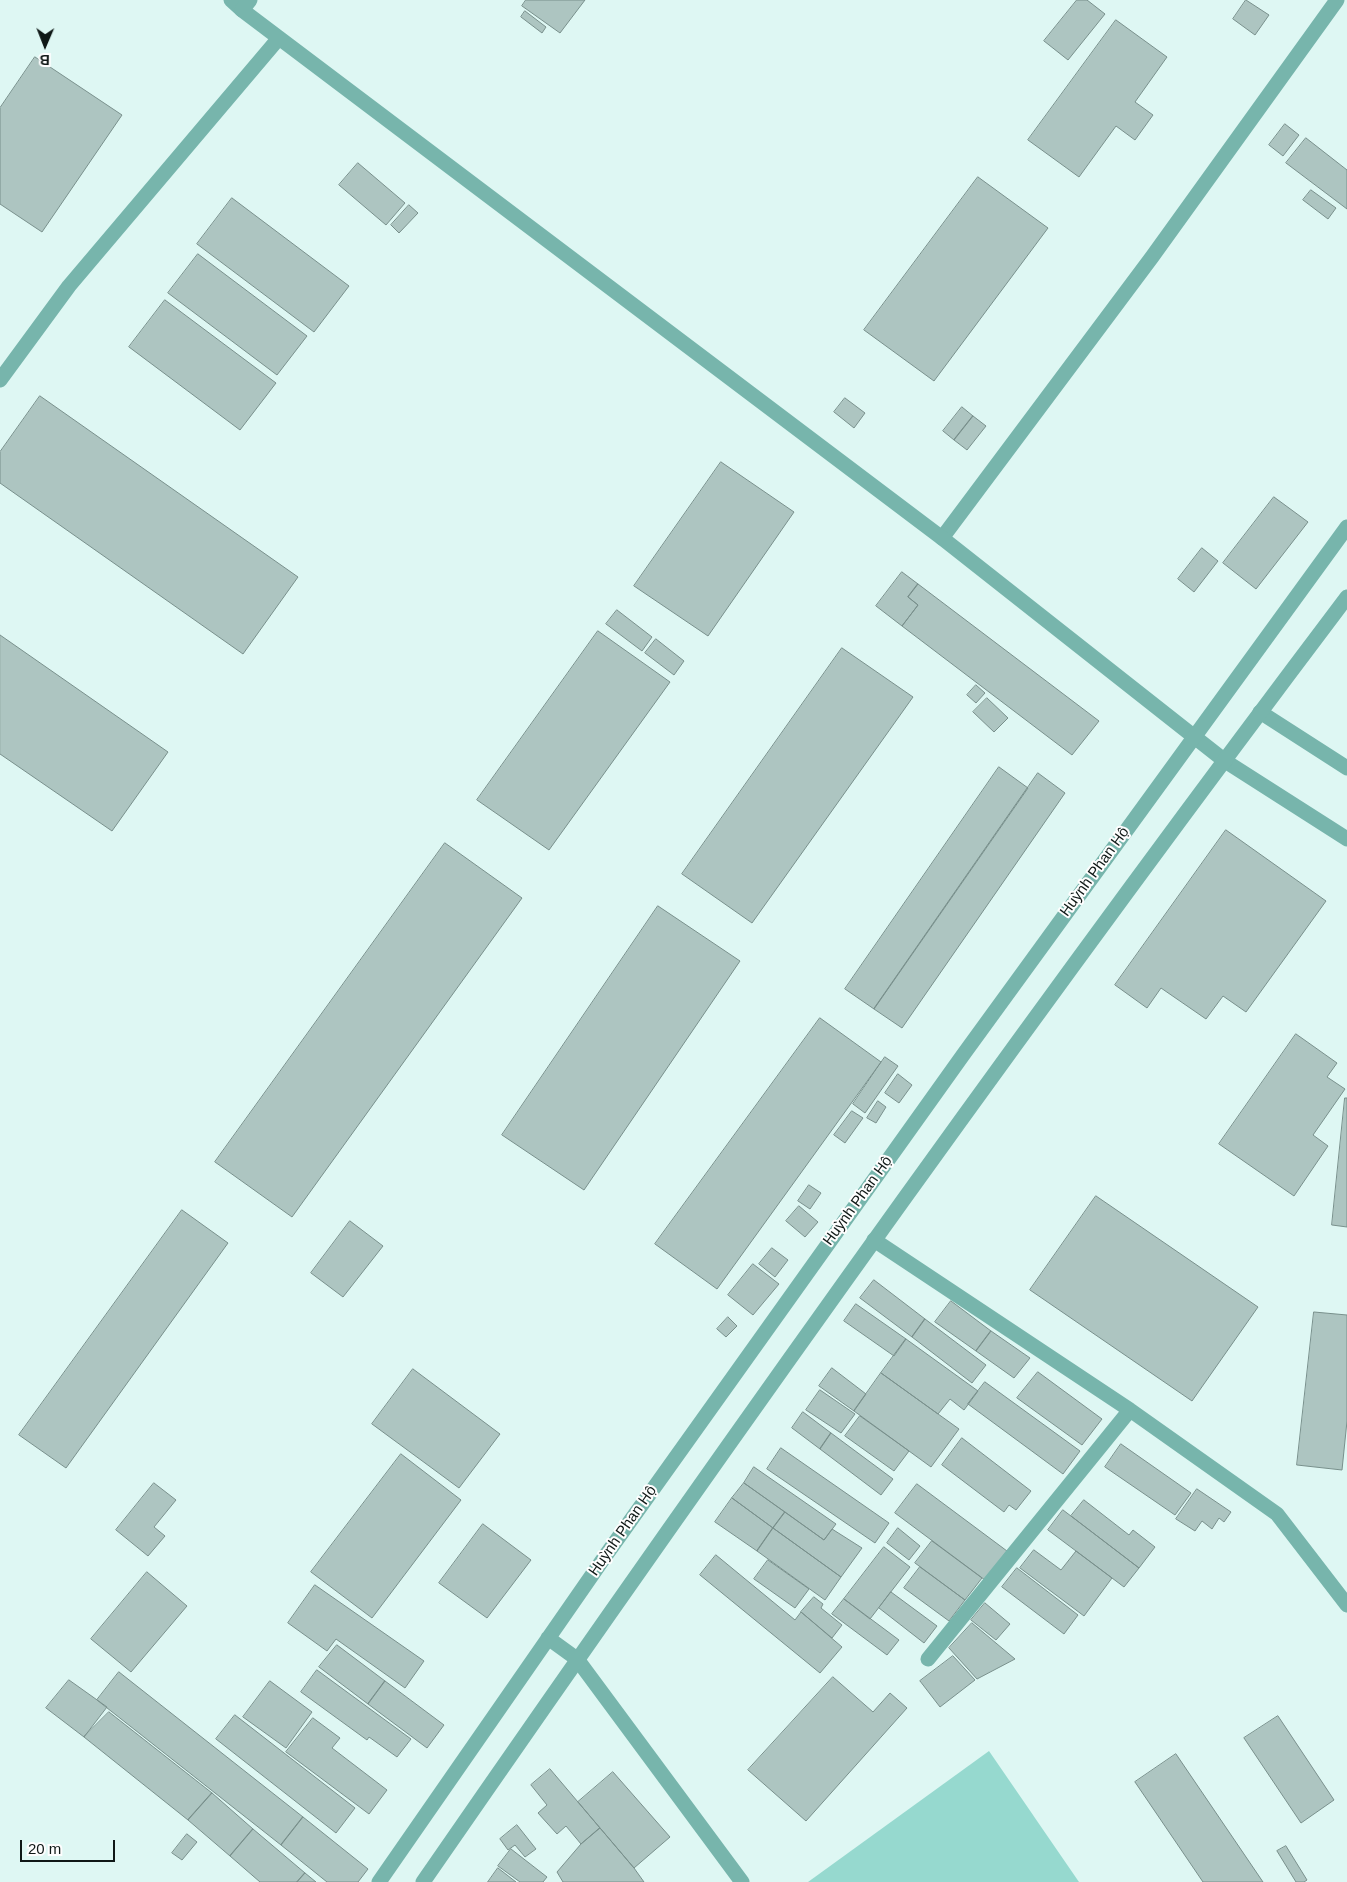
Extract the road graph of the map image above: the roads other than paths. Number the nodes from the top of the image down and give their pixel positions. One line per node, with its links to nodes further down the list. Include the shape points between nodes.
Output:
1 (1337, 0): 6 (street, via 1152,257)
2 (241, 3): 3 (street)
3 (280, 38): 4 (street, via 69,286); 6 (street)
4 (0, 380)
5 (1347, 527): 9 (street, Huỳnh Phan Hộ)
6 (942, 538): 9 (street)
7 (1347, 597): 8 (street)
8 (1260, 712): 10 (street); 11 (street)
9 (1193, 736): 10 (street); 16 (street, Huỳnh Phan Hộ)
10 (1225, 761): 12 (street); 13 (street)
11 (1347, 768)
12 (1347, 839)
13 (874, 1240): 14 (street); 17 (street)
14 (1130, 1410): 15 (street, via 1277,1514); 18 (street)
15 (1347, 1605)
16 (548, 1638): 17 (street); 19 (street, Huỳnh Phan Hộ)
17 (577, 1659): 20 (street); 21 (street)
18 (928, 1659)
19 (379, 1882)
20 (423, 1882)
21 (742, 1882)

